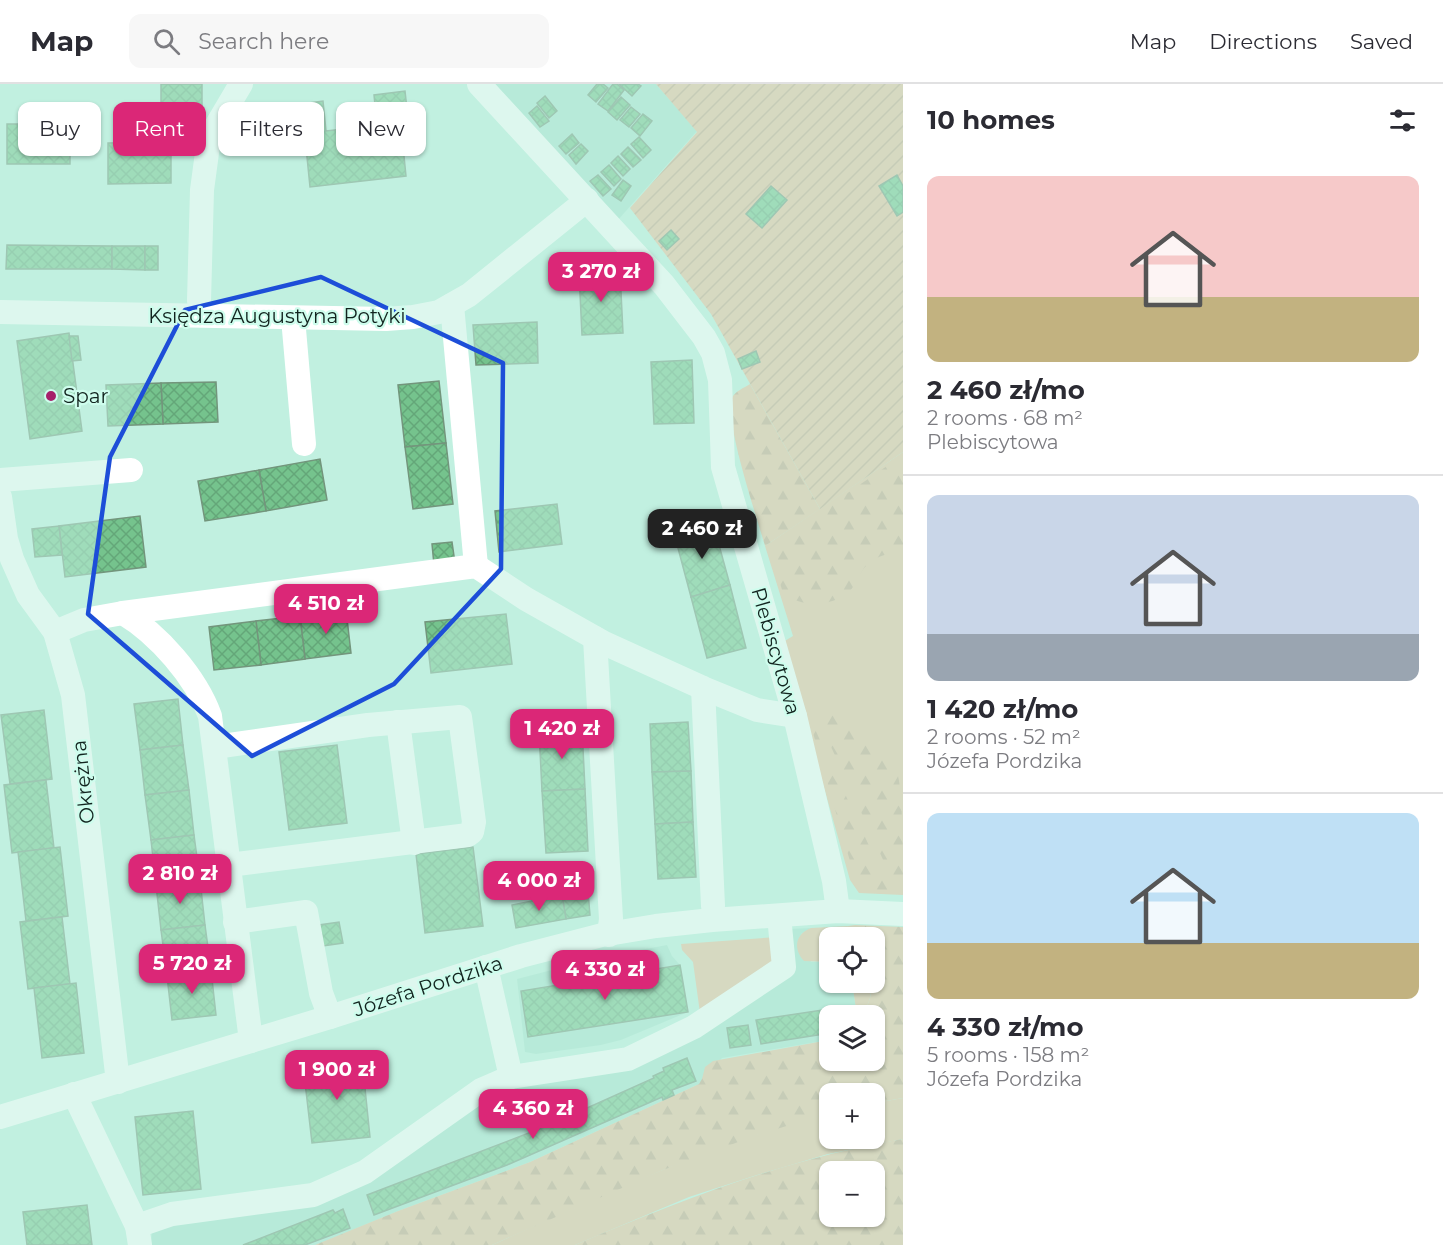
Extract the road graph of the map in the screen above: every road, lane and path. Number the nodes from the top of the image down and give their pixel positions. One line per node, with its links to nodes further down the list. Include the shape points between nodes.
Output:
1 (241, 84): 4 (street, via 209,138 202,190)
2 (480, 84): 3 (street, Plebiscytowa)
3 (587, 200): 5 (street, Księdza Augustyna Potyki); 17 (street, Plebiscytowa, via 664,285 713,353 720,380 723,467)
4 (199, 301)
5 (452, 305): 7 (street, Księdza Augustyna Potyki, via 413,317); 12 (street)
6 (0, 312): 7 (street, Księdza Augustyna Potyki)
7 (293, 318): 8 (street)
8 (304, 444)
9 (130, 470): 10 (street)
10 (0, 480)
11 (0, 497): 14 (street, Okrężna, via 15,567 28,594)
12 (476, 566): 13 (street); 15 (street)
13 (123, 613): 14 (street, via 84,620); 19 (street, via 156,639 193,684 210,716)
14 (55, 632): 32 (street, Okrężna, via 73,694)
15 (595, 638): 16 (street); 27 (street)
16 (703, 688): 17 (street, via 757,710); 22 (street)
17 (795, 716): 23 (street, Plebiscytowa)
18 (398, 722): 19 (street); 20 (street); 20 (street, via 460,717 474,822 468,835)
19 (215, 747): 21 (street)
20 (414, 843): 21 (street)
21 (229, 865): 26 (street)
22 (713, 906)
23 (838, 911): 24 (street, Józefa Pordzika); 25 (street, Józefa Pordzika)
24 (903, 914)
25 (779, 916): 27 (street, Józefa Pordzika, via 656,926); 31 (street, via 784,967 694,1027 628,1059)
26 (236, 922): 29 (street, via 306,912 321,993); 30 (street)
27 (609, 935): 28 (street, Józefa Pordzika)
28 (486, 967): 29 (street, Józefa Pordzika); 31 (street)
29 (330, 1017): 30 (street, Józefa Pordzika)
30 (251, 1041): 32 (street, Józefa Pordzika)
31 (511, 1077): 35 (street, via 481,1090 364,1172 313,1195 172,1214)
32 (118, 1082): 33 (street, Józefa Pordzika)
33 (74, 1094): 34 (street, Józefa Pordzika); 35 (street)
34 (0, 1117)
35 (139, 1236)

